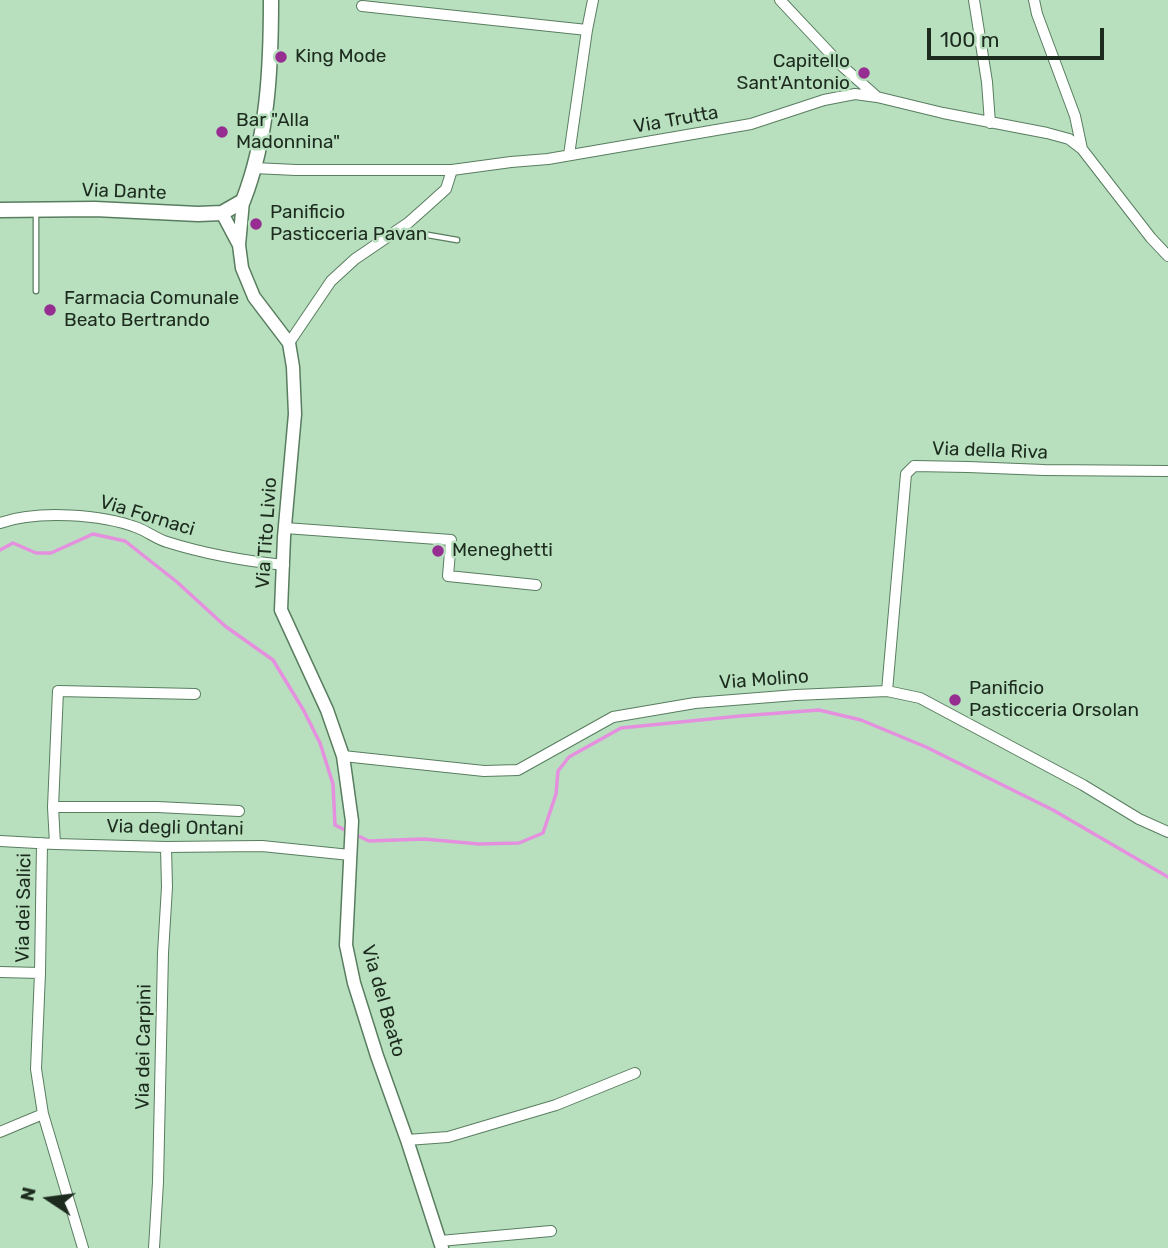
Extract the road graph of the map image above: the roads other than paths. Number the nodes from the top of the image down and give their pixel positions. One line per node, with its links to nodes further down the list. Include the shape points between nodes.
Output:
1 (271, 0): 12 (main road, via 267,102)
2 (593, 0): 7 (street)
3 (780, 0): 8 (street)
4 (974, 0): 9 (street)
5 (1034, 0): 10 (street)
6 (362, 6): 7 (street)
7 (587, 30): 11 (street)
8 (877, 97): 9 (street, Via Trutta); 11 (street, Via Trutta, via 845,96 751,124)
9 (990, 123): 10 (street, Via Trutta, via 1062,137)
10 (1082, 149): 21 (street, Via Trutta)
11 (569, 155): 13 (street, Via Trutta)
12 (254, 168): 13 (street, Via Trutta); 14 (main road)
13 (452, 170): 18 (street, via 446,189)
14 (243, 201): 17 (main road, Via Dante); 20 (street)
15 (36, 209): 16 (main road, Via Dante); 17 (main road, Via Dante); 22 (lane)
16 (0, 210)
17 (222, 213): 20 (street)
18 (397, 230): 19 (lane); 23 (street, via 331,281)
19 (457, 240)
20 (239, 245): 23 (street, via 254,297)
21 (1168, 256)
22 (36, 291)
23 (289, 342): 26 (street, Via Tito Livio, via 295,414)
24 (1168, 471): 29 (street, Via della Riva, via 914,466 906,474)
25 (0, 523): 27 (street, Via Fornaci, via 44,515 81,516 137,527 165,541 244,561)
26 (285, 528): 27 (street, Via Tito Livio); 28 (street, via 451,540 449,576)
27 (284, 565): 31 (street, Via Tito Livio, via 281,610)
28 (536, 585)
29 (887, 691): 31 (street, Via Molino, via 695,703 613,717 518,770 484,771); 34 (street, Via Molino, via 920,698)
30 (195, 694): 32 (street, via 58,691)
31 (343, 756): 39 (street, Via del Beato)
32 (53, 807): 33 (street); 37 (street)
33 (239, 811)
34 (1168, 832)
35 (0, 841): 36 (street, Via degli Ontani)
36 (42, 844): 37 (street, Via degli Ontani); 41 (street, Via dei Salici)
37 (55, 844): 38 (street, Via degli Ontani)
38 (166, 847): 39 (street, Via degli Ontani); 49 (street, Via dei Carpini)
39 (351, 848): 45 (street, Via del Beato, via 346,946 369,1032)
40 (0, 972): 41 (street, Via dei Salici)
41 (40, 973): 43 (street, Via dei Salici, via 36,1069)
42 (635, 1073): 45 (street, via 556,1105 448,1137)
43 (43, 1114): 44 (street); 48 (street, Via dei Salici)
44 (0, 1132)
45 (407, 1140): 47 (street, Via del Beato)
46 (551, 1231): 47 (street)
47 (441, 1245)
48 (82, 1248)
49 (155, 1248)

